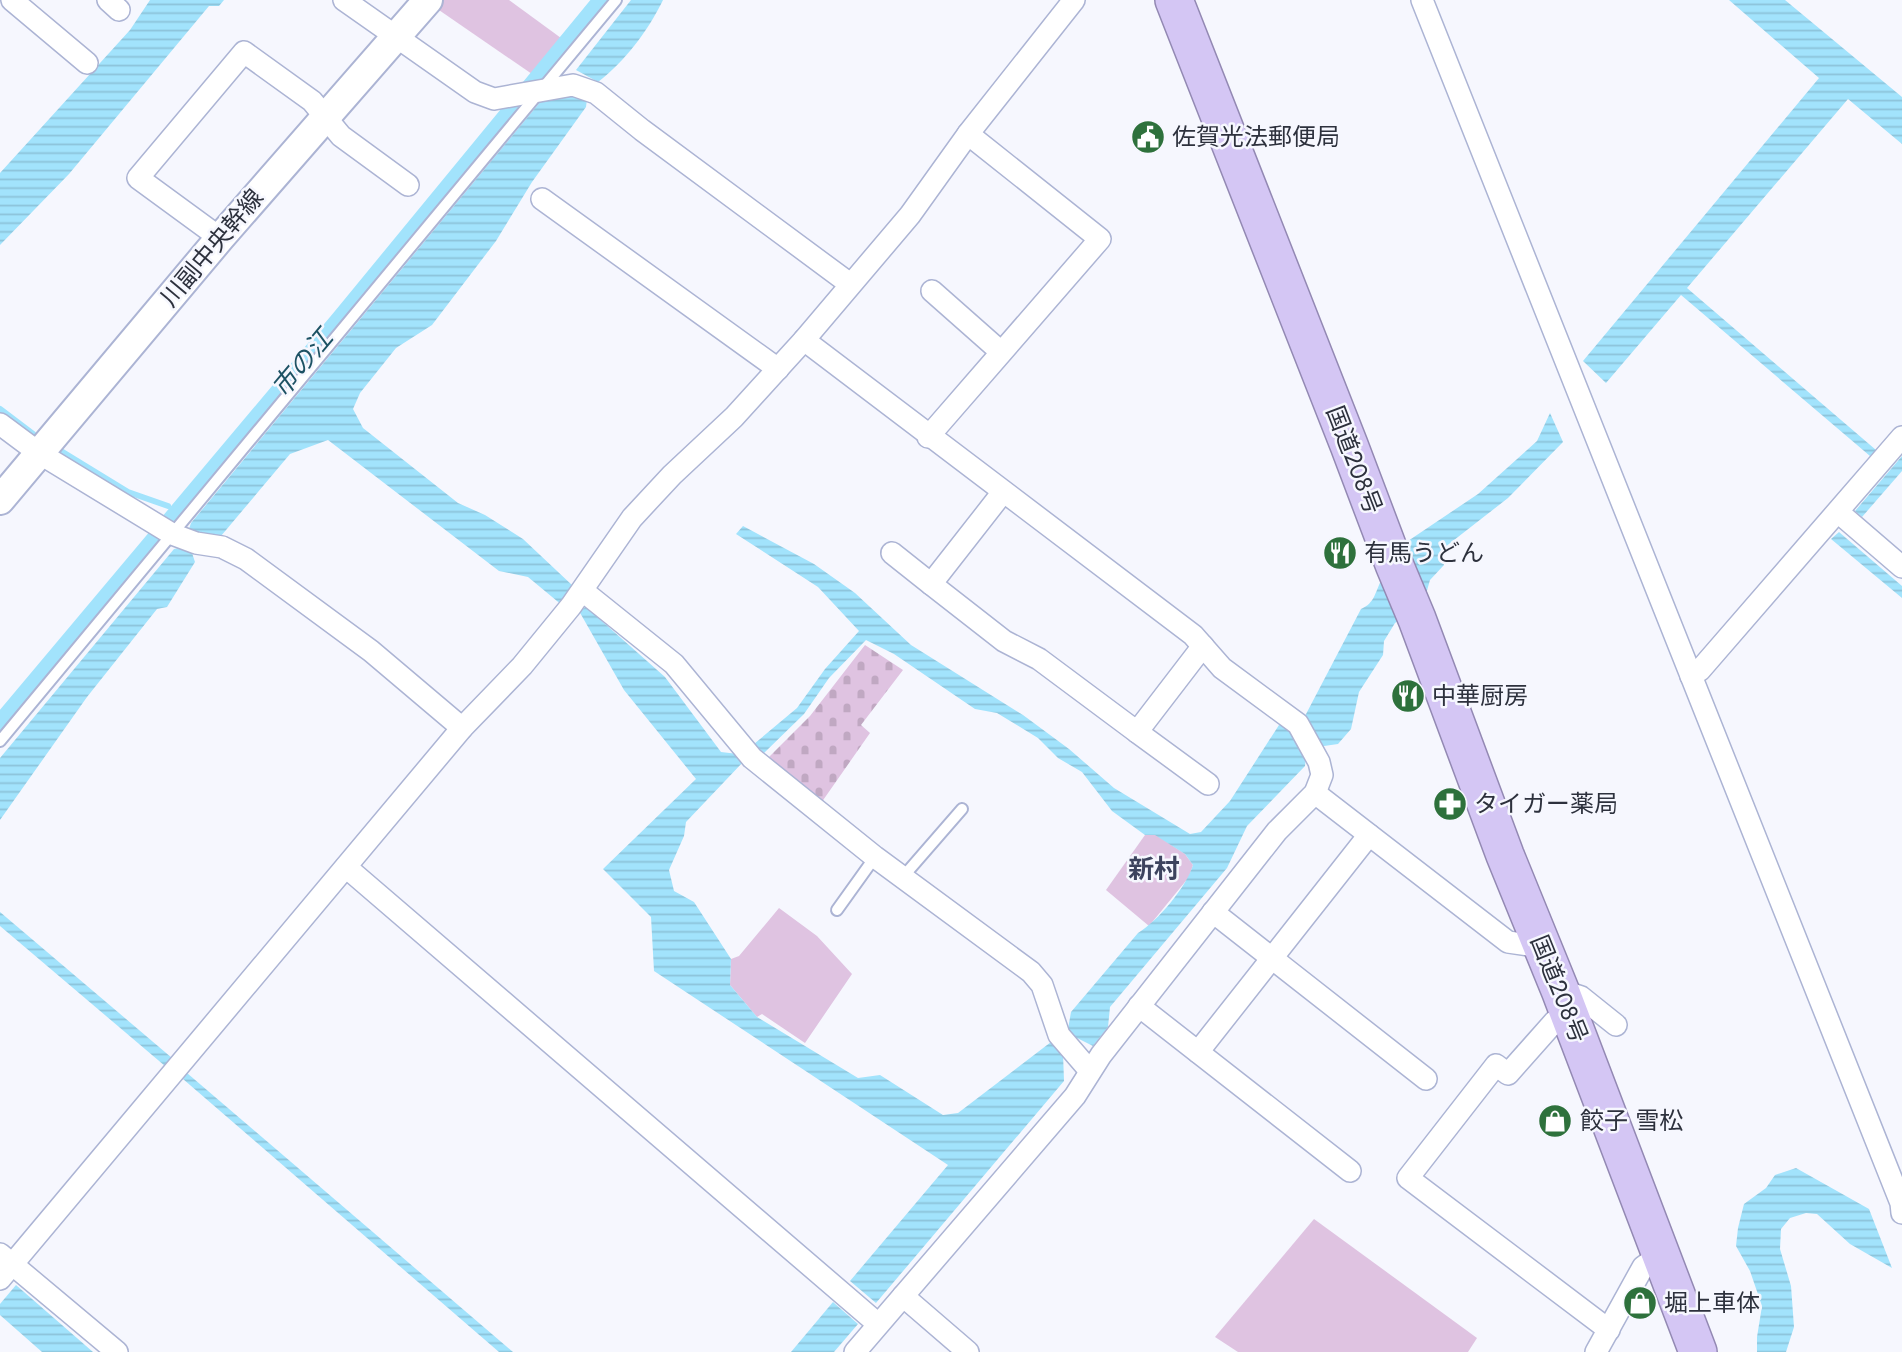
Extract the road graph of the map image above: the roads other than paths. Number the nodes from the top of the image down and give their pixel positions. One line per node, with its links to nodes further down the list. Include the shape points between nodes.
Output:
1 (12, 0): 9 (street)
2 (344, 0): 8 (street)
3 (428, 0): 8 (street, 川副中央幹線)
4 (616, 0): 10 (lane)
5 (1174, 0): 47 (highway, 国道208号)
6 (1422, 0): 34 (street)
7 (1063, 3): 12 (street)
8 (395, 36): 10 (street, via 475,92 494,99); 11 (street, 川副中央幹線)
9 (87, 63)
10 (543, 89): 16 (street, via 573,85 596,93); 28 (lane)
11 (325, 116): 13 (street, via 341,136); 15 (street, 川副中央幹線); 15 (street, via 312,101 244,52 138,178)
12 (968, 134): 16 (street, via 910,215); 19 (street, via 1100,239)
13 (408, 185)
14 (542, 199): 20 (street)
15 (220, 238): 24 (street, 川副中央幹線)
16 (850, 284): 18 (street)
17 (932, 291): 19 (street)
18 (804, 340): 20 (street); 22 (street)
19 (1001, 352): 22 (street)
20 (778, 369): 32 (street, via 632,518)
21 (0, 424): 24 (street)
22 (928, 437): 25 (street)
23 (1902, 437): 27 (street)
24 (39, 453): 26 (street, 川副中央幹線); 28 (street)
25 (1003, 492): 31 (street); 33 (street)
26 (0, 500)
27 (1838, 512): 30 (street); 34 (street)
28 (183, 538): 35 (street, via 222,547 246,559 371,652); 37 (lane)
29 (892, 553): 31 (street)
30 (1902, 566)
31 (931, 584): 36 (street, via 1004,641 1039,659)
32 (578, 597): 35 (street, via 522,666); 42 (street, via 674,664 747,754)
33 (1203, 646): 36 (street); 39 (street, via 1222,668 1298,724 1319,762 1322,775)
34 (1691, 676): 56 (street, via 1901,1203)
35 (462, 728): 43 (street)
36 (1137, 732): 38 (street)
37 (0, 741)
38 (1208, 784)
39 (1315, 793): 41 (street); 46 (street, via 1277,831)
40 (962, 809): 44 (lane)
41 (1369, 835): 47 (street, via 1508,942); 48 (street)
42 (875, 858): 44 (street); 45 (lane)
43 (346, 867): 58 (street); 60 (street)
44 (902, 878): 53 (street, via 1031,972 1042,985 1065,1042)
45 (837, 910)
46 (1213, 912): 48 (street); 50 (street)
47 (1542, 947): 49 (highway, 国道208号)
48 (1272, 958): 52 (street); 54 (street)
49 (1565, 1004): 51 (street, via 1581,997); 57 (highway, 国道208号); 61 (street, via 1508,1074 1496,1065 1408,1178)
50 (1139, 1006): 52 (street); 53 (street)
51 (1616, 1025)
52 (1198, 1052): 55 (street)
53 (1090, 1071): 59 (street, via 1075,1096)
54 (1426, 1079)
55 (1350, 1171)
56 (1895, 1212)
57 (1661, 1254): 61 (street, via 1643,1267); 66 (highway, 国道208号)
58 (4, 1265): 62 (street)
59 (903, 1296): 60 (street); 64 (street)
60 (878, 1324): 63 (street)
61 (1609, 1330): 65 (street)
62 (117, 1352)
63 (855, 1352)
64 (968, 1352)
65 (1597, 1352)
66 (1698, 1352)

